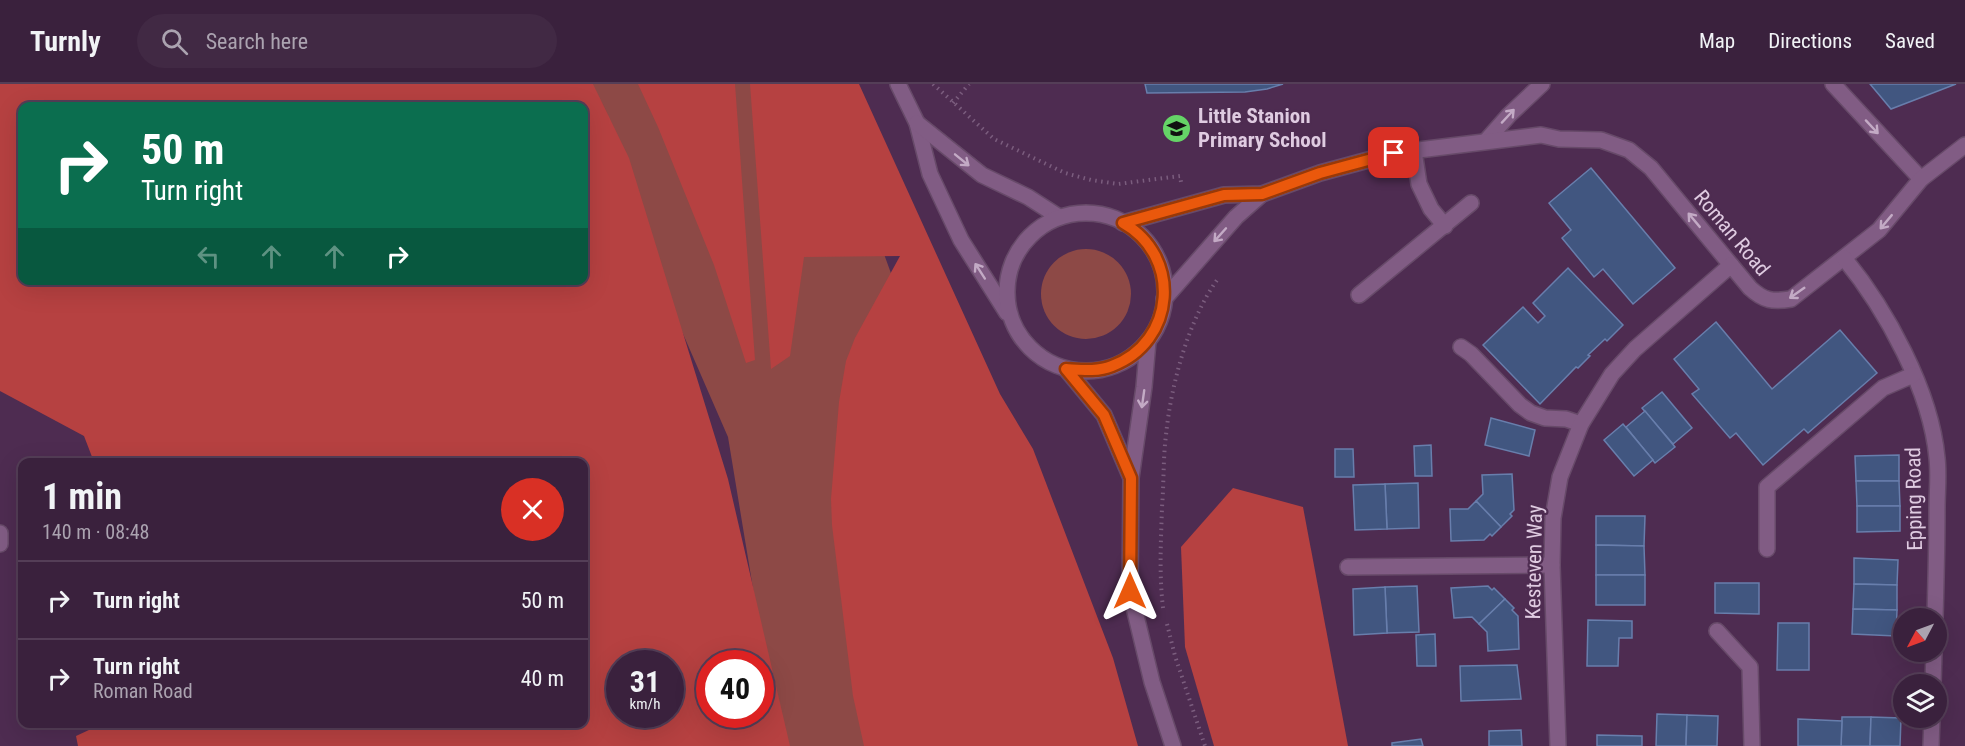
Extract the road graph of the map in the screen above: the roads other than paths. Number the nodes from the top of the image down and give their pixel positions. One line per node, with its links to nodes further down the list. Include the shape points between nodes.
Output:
1 (898, 84): 4 (street)
2 (1833, 84): 8 (street, one-way to 8)
3 (1535, 87): 5 (street, one-way to 3)
4 (917, 123): 11 (street, one-way to 11, via 982,175); 18 (street, one-way to 4, via 961,240 930,174)
5 (1486, 141): 7 (street, Roman Road); 15 (street, Roman Road, one-way to 5, via 1651,168 1629,150 1601,140 1541,135)
6 (1965, 145): 8 (street, Roman Road)
7 (1414, 151): 9 (street, Roman Road, via 1320,173); 13 (street, via 1419,184)
8 (1921, 179): 14 (street, Roman Road, one-way to 14, via 1879,230)
9 (1262, 194): 12 (street, Roman Road, via 1224,195); 17 (street, Roman Road, one-way to 17, via 1236,217)
10 (1471, 203): 13 (street)
11 (1059, 217): 12 (street, via 1098,213); 18 (street, via 1037,229 1020,248 1009,270 1006,296)
12 (1123, 223): 17 (street, via 1148,243 1161,266)
13 (1444, 226): 16 (street)
14 (1844, 258): 15 (street, Roman Road, one-way to 15, via 1791,298 1773,302 1760,297); 22 (street, Epping Road, via 1884,314)
15 (1731, 265): 23 (street, Kesteven Way, via 1635,348 1612,374)
16 (1359, 295)
17 (1164, 299): 19 (street, via 1161,318)
18 (1012, 320): 21 (street, via 1025,342 1043,359)
19 (1148, 341): 21 (street, via 1131,357 1111,367 1089,371); 24 (street, one-way to 24)
20 (1461, 347): 23 (street, via 1531,413)
21 (1066, 369): 24 (street, via 1104,415)
22 (1913, 375): 27 (street, via 1883,387 1767,487); 30 (street, Epping Road, via 1933,430 1938,460)
23 (1581, 424): 28 (street, Kesteven Way, via 1560,477 1553,518)
24 (1131, 478): 33 (street, via 1130,591 1152,682)
25 (0, 533): 26 (street)
26 (0, 544)
27 (1767, 549)
28 (1552, 565): 29 (street); 34 (street, Kesteven Way)
29 (1348, 567)
30 (1935, 608)
31 (1717, 631): 35 (street, via 1750,668)
32 (1932, 728): 36 (street)
33 (1173, 746)
34 (1558, 746)
35 (1752, 746)
36 (1931, 746)

